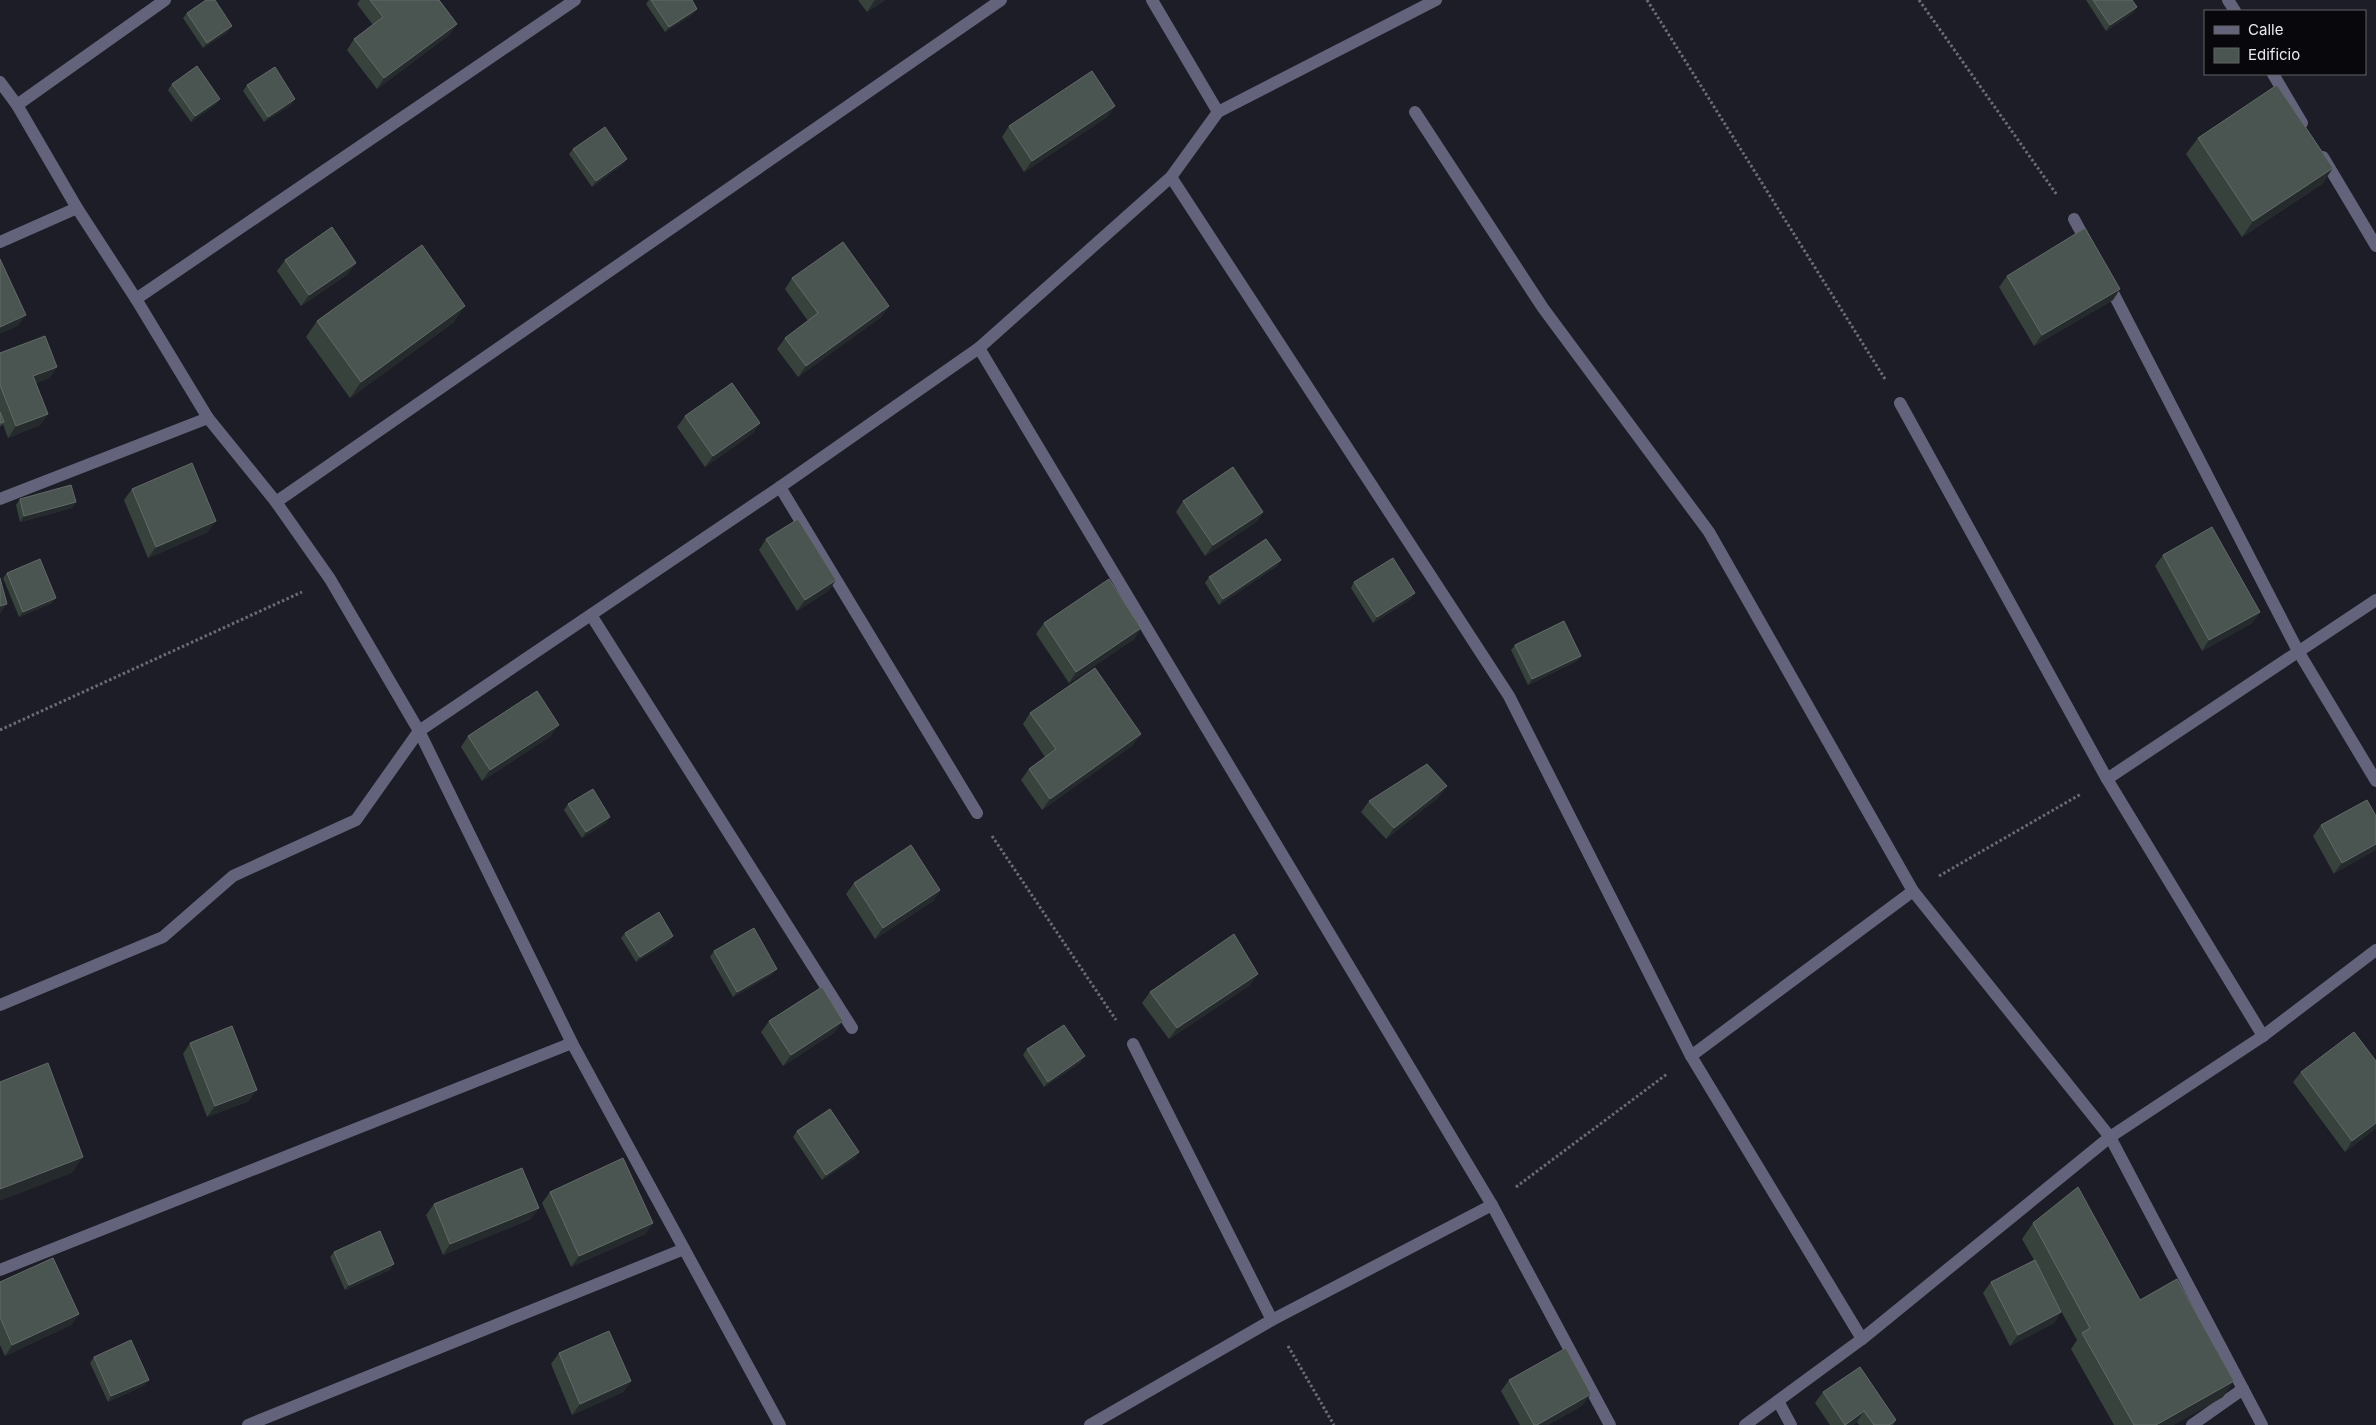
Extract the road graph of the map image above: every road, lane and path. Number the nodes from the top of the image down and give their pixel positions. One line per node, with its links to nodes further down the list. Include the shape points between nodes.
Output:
1 (165, 0): 10 (street)
2 (575, 0): 22 (street)
3 (1001, 0): 28 (street)
4 (1152, 0): 11 (street)
5 (1436, 0): 11 (street)
6 (1647, 0): 24 (path)
7 (1918, 0): 17 (path)
8 (2274, 75): 13 (street)
9 (0, 82): 10 (street)
10 (17, 104): 16 (street)
11 (1218, 112): 15 (street)
12 (1415, 112): 38 (street, via 1543,308 1709,532)
13 (2307, 131)
14 (2317, 148): 19 (street)
15 (1171, 177): 23 (street); 45 (street, via 1509,696)
16 (77, 208): 18 (street); 22 (street)
17 (2074, 219): 20 (street)
18 (0, 242)
19 (2376, 246)
20 (2093, 254)
21 (2102, 272): 32 (street)
22 (136, 299): 25 (street)
23 (980, 348): 26 (street); 47 (street)
24 (1900, 403): 35 (street)
25 (208, 418): 27 (street); 28 (street)
26 (780, 486): 31 (street); 37 (street)
27 (0, 500)
28 (276, 502): 29 (street)
29 (330, 579): 33 (path); 34 (street)
30 (2376, 600): 32 (street)
31 (591, 615): 34 (street); 41 (street)
32 (2298, 651): 35 (street); 36 (street)
33 (0, 730)
34 (419, 731): 40 (street, via 356,820 233,876 163,937); 43 (street)
35 (2107, 779): 38 (path); 42 (street)
36 (2376, 781)
37 (977, 813): 44 (path)
38 (1913, 891): 45 (street); 46 (street)
39 (2376, 950): 42 (street)
40 (0, 1005)
41 (852, 1028)
42 (2263, 1036): 46 (street)
43 (572, 1043): 48 (street); 49 (street)
44 (1133, 1044): 50 (street)
45 (1691, 1056): 47 (path); 51 (street)
46 (2110, 1137): 51 (street); 52 (street)
47 (1492, 1205): 50 (street); 58 (street)
48 (684, 1250): 55 (street); 56 (street)
49 (0, 1270)
50 (1272, 1320): 54 (street); 57 (path)
51 (1862, 1339): 53 (street)
52 (2244, 1389): 61 (street); 62 (street)
53 (1778, 1401): 59 (street); 60 (street)
54 (1098, 1423)
55 (248, 1425)
56 (780, 1425)
57 (1334, 1425)
58 (1610, 1425)
59 (1745, 1425)
60 (1791, 1425)
61 (2192, 1425)
62 (2262, 1425)

